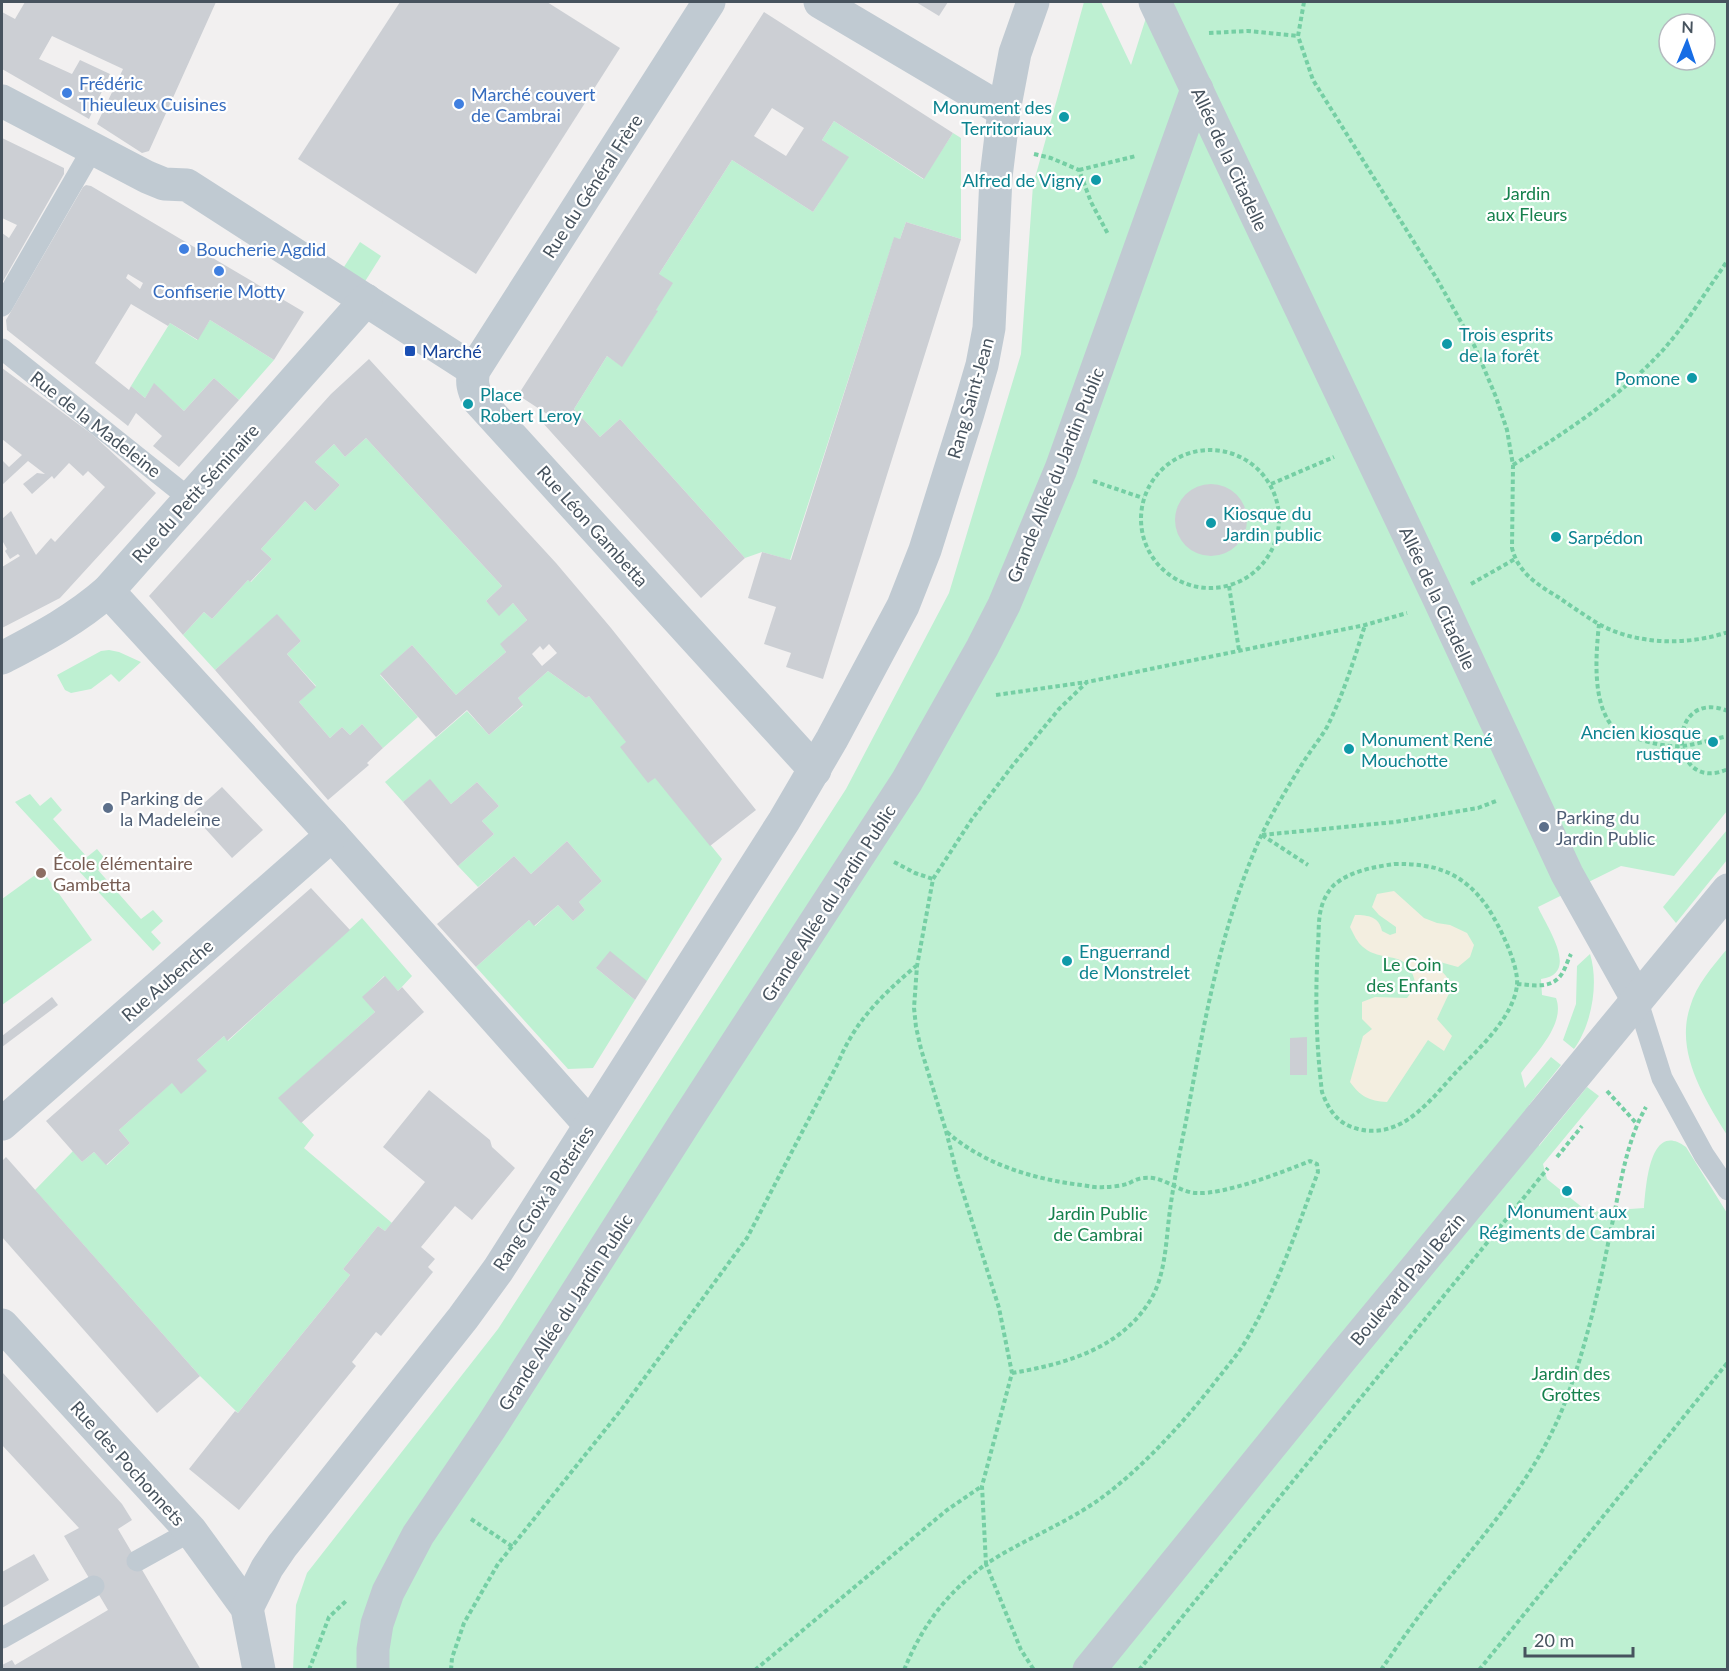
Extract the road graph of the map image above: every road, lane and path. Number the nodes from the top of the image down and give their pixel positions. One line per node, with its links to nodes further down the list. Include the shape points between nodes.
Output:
1 (709, 2): 20 (street, Rue du Général Frère)
2 (820, 2): 10 (street)
3 (1033, 2): 10 (street, Rang Saint-Jean, via 1015,53)
4 (1155, 2): 8 (street, Allée de la Citadelle)
5 (1304, 2): 7 (path)
6 (1234, 32): 7 (path)
7 (1298, 36): 22 (path, via 1313,80 1475,347 1503,419)
8 (1197, 89): 12 (street, Grande Allée du Jardin Public); 21 (street, Allée de la Citadelle)
9 (2, 100): 11 (street)
10 (1004, 111): 13 (street, Rang Saint-Jean)
11 (93, 148): 17 (street, via 164,184 187,185); 18 (lane)
12 (1174, 148): 14 (path); 16 (street, Grande Allée du Jardin Public)
13 (997, 154): 14 (path, via 1037,154); 42 (street, Rang Saint-Jean, via 989,328 968,413 903,606)
14 (1079, 170): 16 (path, via 1099,219)
15 (1728, 260): 22 (path, via 1663,350 1569,430)
16 (1133, 269): 23 (street, Grande Allée du Jardin Public)
17 (366, 300): 20 (street); 26 (street, Rue du Petit Séminaire)
18 (2, 306)
19 (2, 349): 26 (lane, Rue de la Madeleine)
20 (474, 370): 42 (street, Rue Léon Gambetta, via 474,392 479,401)
21 (1364, 443): 24 (path); 30 (street, Allée de la Citadelle)
22 (1513, 465): 27 (path)
23 (1061, 469): 25 (path); 37 (street, Grande Allée du Jardin Public, via 1004,605)
24 (1271, 484): 25 (path, via 1256,467 1237,455 1215,449 1192,452 1170,461 1154,477); 28 (path, via 1280,525 1275,545 1264,564 1249,578)
25 (1143, 498): 28 (path, via 1143,540 1168,575 1187,585 1208,589)
26 (190, 499): 29 (street, Rue du Petit Séminaire)
27 (1515, 559): 30 (path); 31 (path, via 1538,585)
28 (1229, 586): 34 (path)
29 (108, 591): 35 (street, Rue du Petit Séminaire, via 63,626); 44 (street)
30 (1439, 599): 32 (path); 43 (street, Allée de la Citadelle)
31 (1599, 624): 33 (path, via 1628,635 1671,641 1710,638); 40 (path, via 1598,689 1616,730 1655,744)
32 (1365, 626): 34 (path); 45 (path, via 1326,729)
33 (1728, 632)
34 (1239, 650): 36 (path)
35 (2, 658)
36 (1087, 682): 37 (path); 49 (path, via 1013,765 933,879)
37 (952, 701): 65 (street, Grande Allée du Jardin Public, via 902,790)
38 (1728, 711): 40 (path, via 1699,710 1684,725)
39 (1728, 736): 40 (path)
40 (1681, 746): 41 (path, via 1684,757 1700,770)
41 (1728, 769)
42 (815, 770): 57 (street, Rang Croix à Poteries)
43 (1528, 789): 45 (path, via 1478,808 1442,815); 48 (street, Allée de la Citadelle)
44 (332, 835): 54 (street, Rue Aubenche); 57 (street)
45 (1262, 835): 46 (path); 59 (path, via 1239,892 1207,1005)
46 (1308, 865)
47 (1728, 890): 51 (street, Boulevard Paul Bezin)
48 (1597, 931): 50 (path, via 1574,950 1554,982 1542,986); 51 (street, Allée de la Citadelle)
49 (917, 966): 58 (path, via 916,1027); 67 (path, via 870,1010 847,1041 747,1238 621,1410)
50 (1517, 984): 50 (path, via 1514,966 1490,911 1477,893 1449,873 1436,867 1394,864 1360,871 1334,885 1320,911 1317,972 1319,1057 1326,1105 1347,1126 1380,1131 1411,1119 1491,1036 1512,1001)
51 (1637, 999): 52 (lane, Allée de la Citadelle); 81 (street, Boulevard Paul Bezin)
52 (1662, 1078): 56 (path); 60 (lane, Allée de la Citadelle)
53 (1603, 1100): 56 (path, via 1609,1092)
54 (2, 1124)
55 (1584, 1124): 82 (path)
56 (1636, 1124): 83 (path, via 1588,1331 1548,1441 1502,1515)
57 (590, 1125): 72 (street, Rang Croix à Poteries, via 487,1286 293,1531 267,1568)
58 (946, 1131): 59 (path, via 993,1162 1033,1176 1102,1188 1145,1177); 63 (path, via 999,1308)
59 (1173, 1186): 63 (path, via 1160,1274 1153,1296 1139,1317 1122,1334 1074,1359); 69 (path, via 1194,1193 1212,1193 1310,1161 1317,1164 1318,1172 1297,1233 1261,1314 1234,1358 1194,1408 1133,1472 1103,1496)
60 (1728, 1190)
61 (2, 1325): 66 (street, Rue des Pochonnets)
62 (1728, 1362): 84 (path)
63 (1012, 1373): 64 (path)
64 (982, 1486): 69 (path); 78 (path, via 939,1516)
65 (442, 1501): 67 (path); 71 (street, Grande Allée du Jardin Public, via 418,1535)
66 (191, 1532): 68 (lane); 72 (street, Rue des Pochonnets)
67 (513, 1547): 77 (path, via 498,1564 464,1623)
68 (137, 1561)
69 (986, 1564): 79 (path, via 941,1605 921,1634); 80 (path, via 1021,1650)
70 (94, 1586): 73 (lane)
71 (388, 1592): 75 (path, via 354,1596 340,1605 323,1629); 76 (street, Grande Allée du Jardin Public, via 377,1624)
72 (247, 1608): 74 (street)
73 (2, 1638)
74 (259, 1670)
75 (309, 1670)
76 (373, 1670)
77 (451, 1670)
78 (755, 1670)
79 (904, 1670)
80 (1034, 1670)
81 (1089, 1670)
82 (1139, 1670)
83 (1381, 1670)
84 (1479, 1670)

